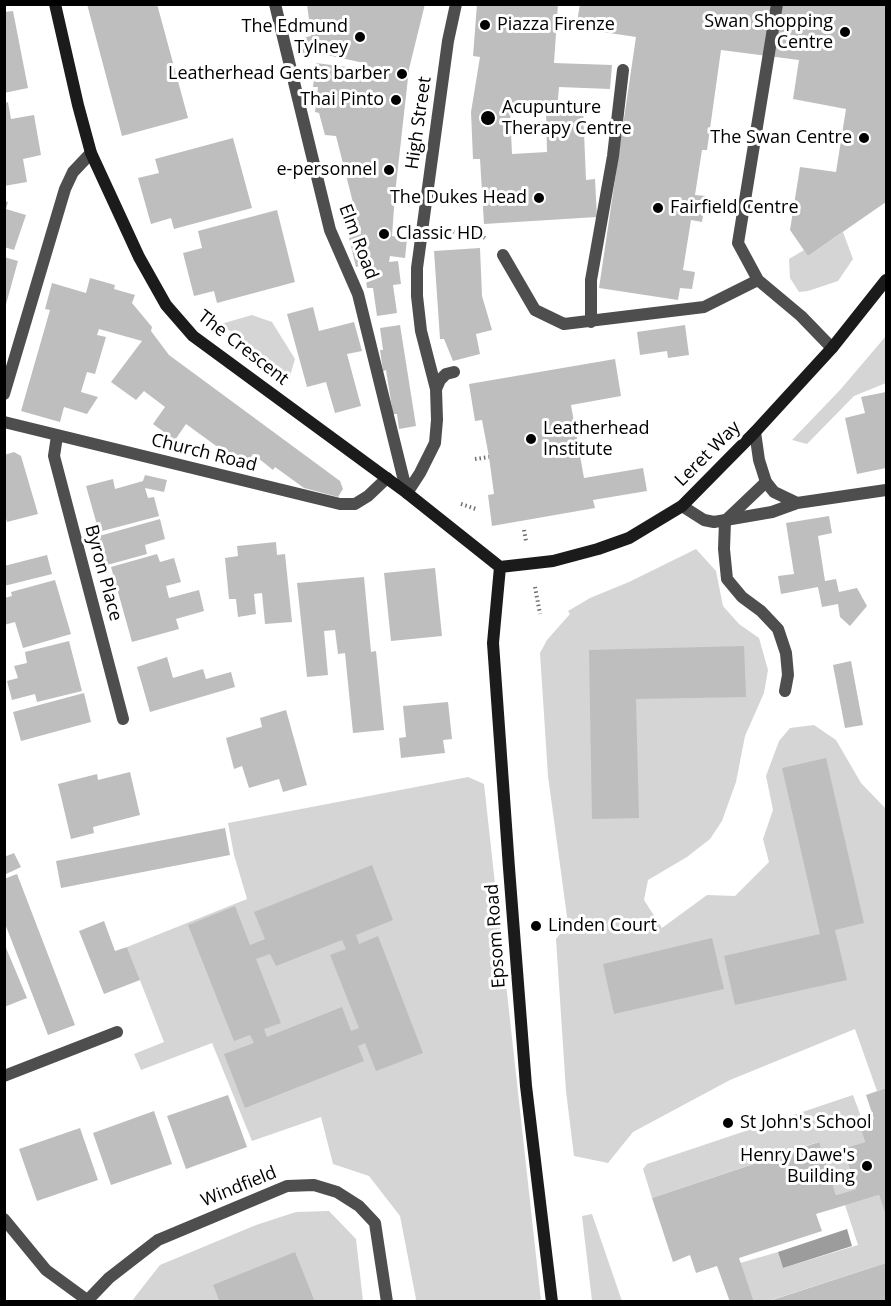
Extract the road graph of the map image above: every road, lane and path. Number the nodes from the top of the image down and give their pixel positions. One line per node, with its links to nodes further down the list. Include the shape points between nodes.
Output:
1 (55, 4): 6 (main road, The Crescent)
2 (275, 4): 24 (street, Elm Road, via 330,230 358,294)
3 (456, 4): 7 (street, High Street)
4 (777, 4): 9 (street, via 738,243)
5 (623, 70): 11 (street, via 613,156 591,280)
6 (92, 153): 15 (street, via 73,172 65,189); 21 (main road, The Crescent, via 166,305 193,336)
7 (423, 227): 8 (path, via 482,236); 14 (street, High Street, via 417,296)
8 (503, 255): 11 (street, via 535,310 564,324)
9 (758, 280): 11 (street, via 704,307); 12 (street)
10 (886, 280): 12 (main road, Leret Way)
11 (591, 322)
12 (832, 348): 17 (main road, Leret Way)
13 (454, 372): 14 (street, via 440,380)
14 (436, 389): 24 (street, High Street, via 435,443)
15 (4, 394)
16 (4, 422): 18 (street, Church Road)
17 (755, 432): 22 (street); 26 (main road, Leret Way)
18 (57, 436): 21 (street, Church Road, via 340,504 355,504); 30 (street, Byron Place, via 54,456)
19 (489, 457): 20 (path)
20 (475, 459)
21 (387, 478): 24 (main road, The Crescent)
22 (765, 482): 25 (street, via 774,492); 27 (street)
23 (886, 490): 25 (street)
24 (407, 493): 28 (main road, The Crescent)
25 (796, 503): 27 (street)
26 (682, 506): 27 (street, via 704,520); 28 (main road, Leret Way, via 629,538 606,546 553,561)
27 (725, 521): 29 (street, via 728,579 778,629 786,653)
28 (500, 567): 36 (main road, Epsom Road, via 493,643 526,1086)
29 (785, 691)
30 (123, 719)
31 (117, 1032): 32 (street)
32 (4, 1076)
33 (4, 1219): 34 (street, Windfield, via 46,1269)
34 (87, 1301): 35 (street, Windfield, via 109,1278 158,1240 287,1186 314,1185 337,1192 359,1206 375,1223)
35 (387, 1302)
36 (552, 1302)

